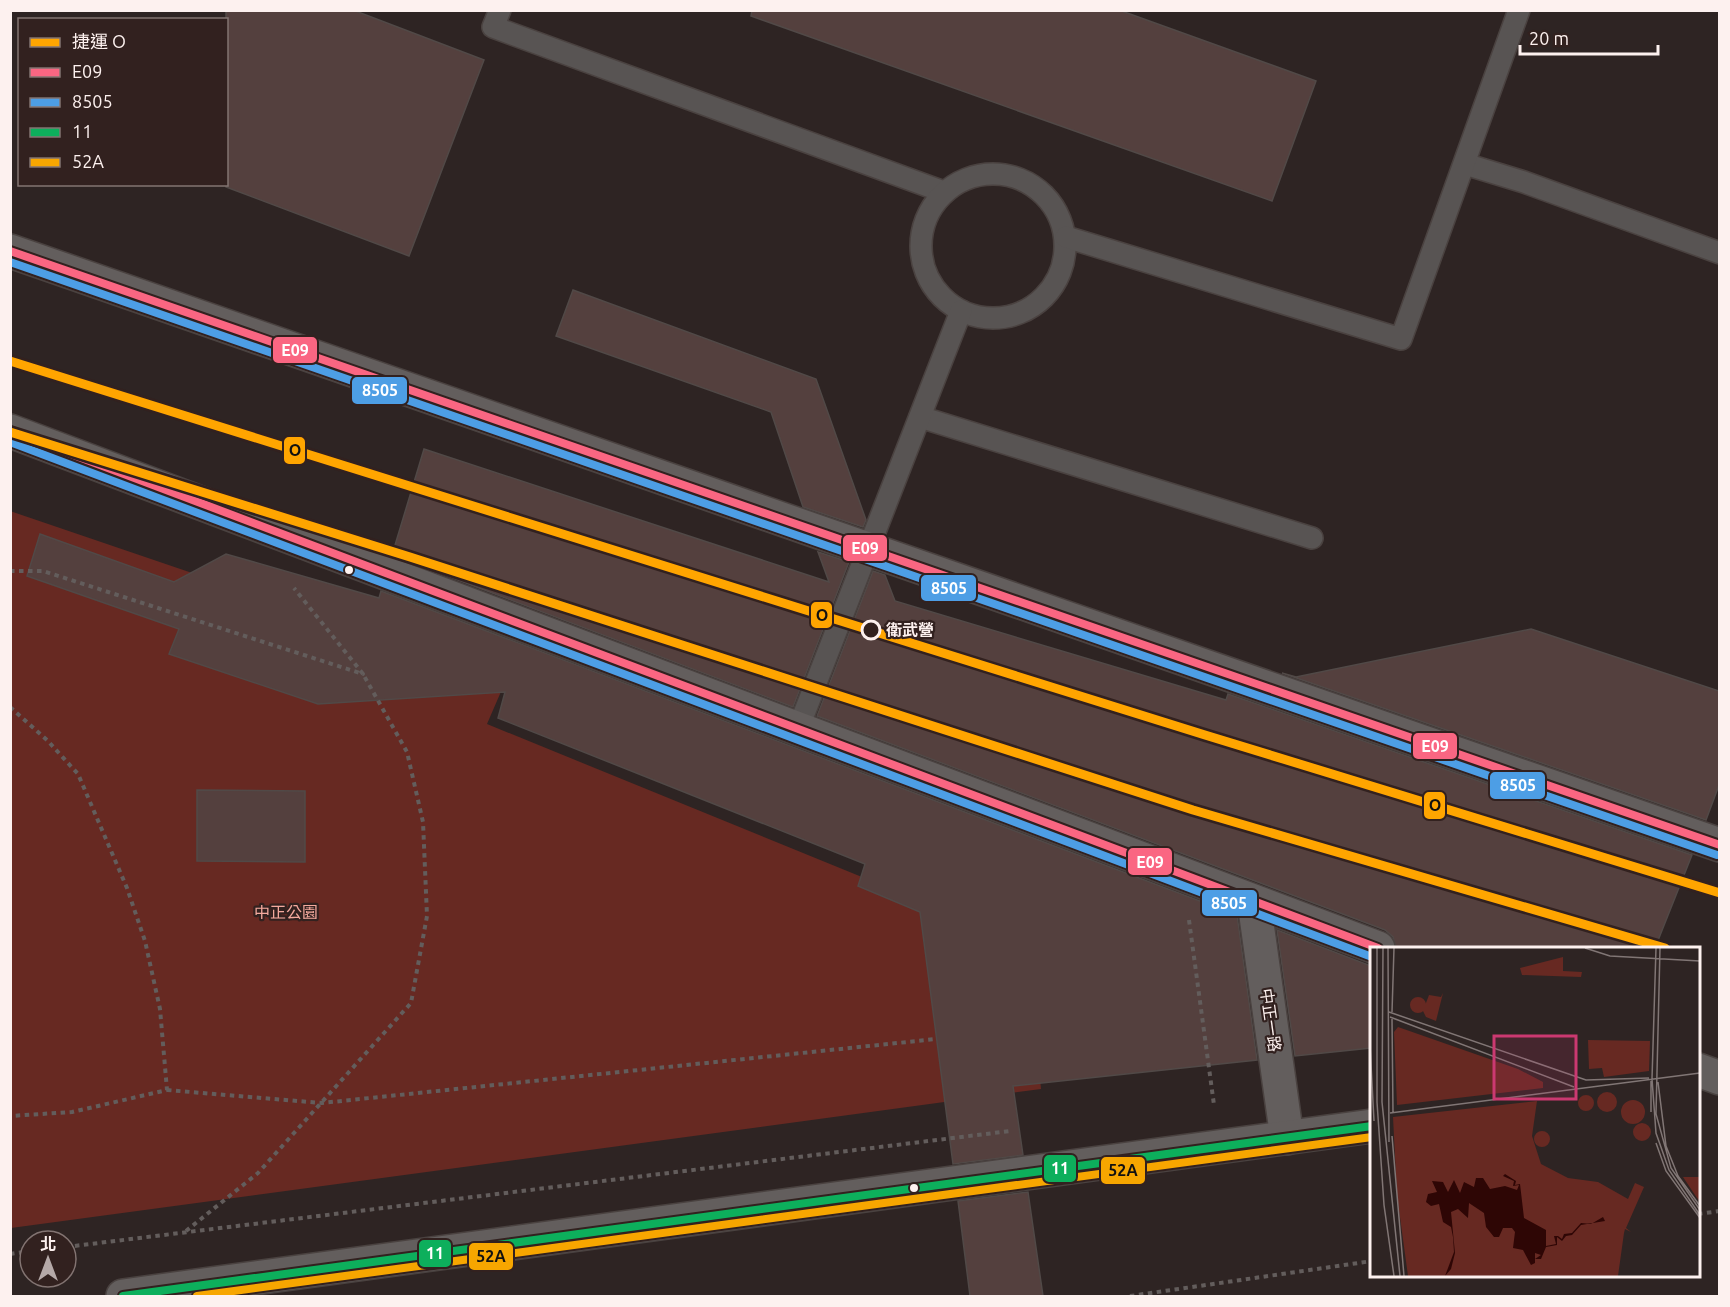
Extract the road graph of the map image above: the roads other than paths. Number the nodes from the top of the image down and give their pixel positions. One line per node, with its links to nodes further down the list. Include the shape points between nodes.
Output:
1 (500, 10): 4 (lane, via 493,27)
2 (1519, 10): 3 (lane)
3 (1465, 164): 5 (lane, via 1401,339); 7 (lane)
4 (944, 192): 5 (lane, via 963,180 985,174 1008,175 1029,183 1047,197 1060,216); 8 (lane, via 930,211 922,232 921,256 928,278 942,297)
5 (1066, 237): 8 (lane, via 1065,260 1057,280 1044,298 1026,311 1005,318 982,318)
6 (10, 251): 12 (street)
7 (1719, 253)
8 (961, 311): 9 (lane)
9 (920, 417): 11 (lane); 12 (lane)
10 (10, 431): 13 (street)
11 (1312, 538)
12 (868, 549): 13 (lane); 14 (street)
13 (798, 729): 15 (street)
14 (1719, 845)
15 (1254, 902): 16 (street); 21 (street, 中正一路)
16 (1375, 947)
17 (1700, 1071): 18 (street)
18 (1719, 1078): 19 (street)
19 (1700, 1082)
20 (1370, 1126): 21 (street)
21 (1287, 1138): 22 (street)
22 (123, 1296)

